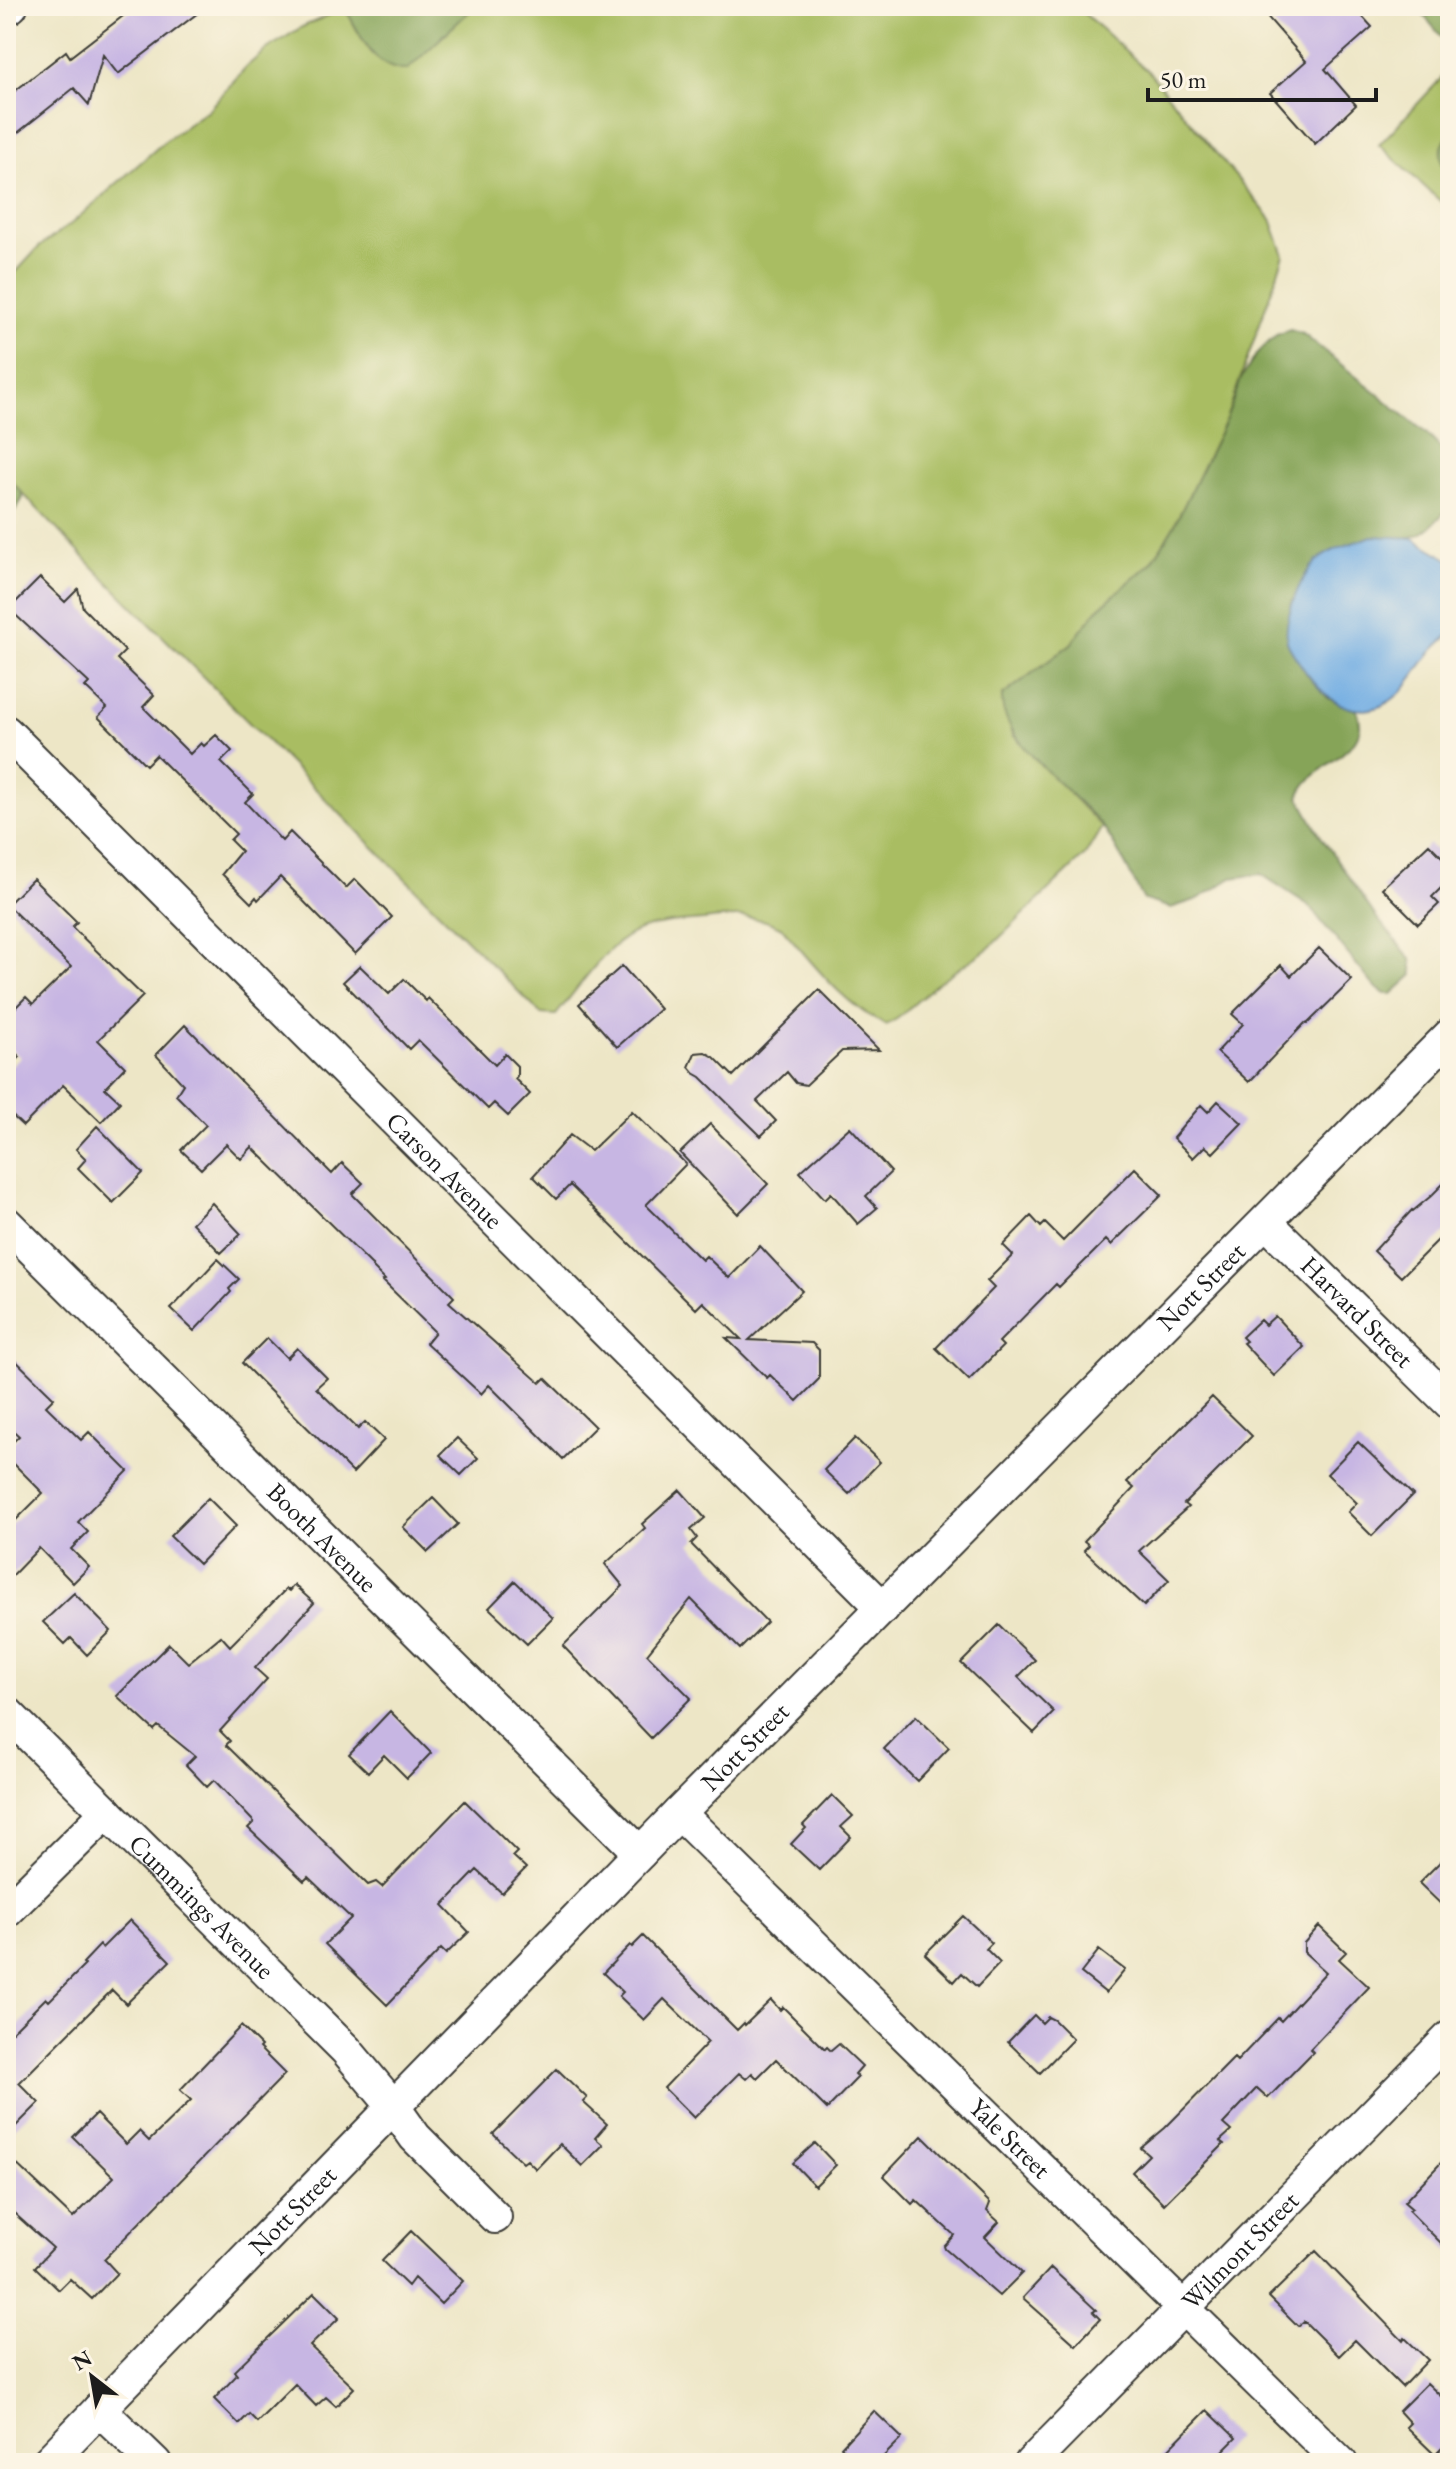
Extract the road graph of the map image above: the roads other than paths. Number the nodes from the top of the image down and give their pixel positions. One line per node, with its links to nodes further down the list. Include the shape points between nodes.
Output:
1 (11, 6): 2 (street)
2 (6, 10)
3 (6, 732): 8 (street, Carson Avenue)
4 (1450, 1035): 5 (street, Nott Street)
5 (1266, 1222): 7 (street, Harvard Street); 8 (street, Nott Street)
6 (6, 1223): 12 (street, Booth Avenue)
7 (1450, 1403)
8 (883, 1608): 11 (street, Nott Street)
9 (6, 1712): 10 (street, Cummings Avenue)
10 (107, 1812): 13 (street); 15 (street, Cummings Avenue, via 346,2050)
11 (679, 1813): 12 (street, Nott Street); 17 (street, Yale Street)
12 (640, 1853): 15 (street, Nott Street)
13 (6, 1912)
14 (1450, 2037): 17 (street, Wilmont Street)
15 (393, 2106): 16 (street, Cummings Avenue, via 421,2144); 18 (street, Nott Street)
16 (495, 2217)
17 (1183, 2308): 21 (street, Wilmont Street); 22 (street, Yale Street)
18 (99, 2409): 19 (street, Nott Street); 20 (street)
19 (47, 2463)
20 (155, 2463)
21 (1031, 2463)
22 (1341, 2463)

